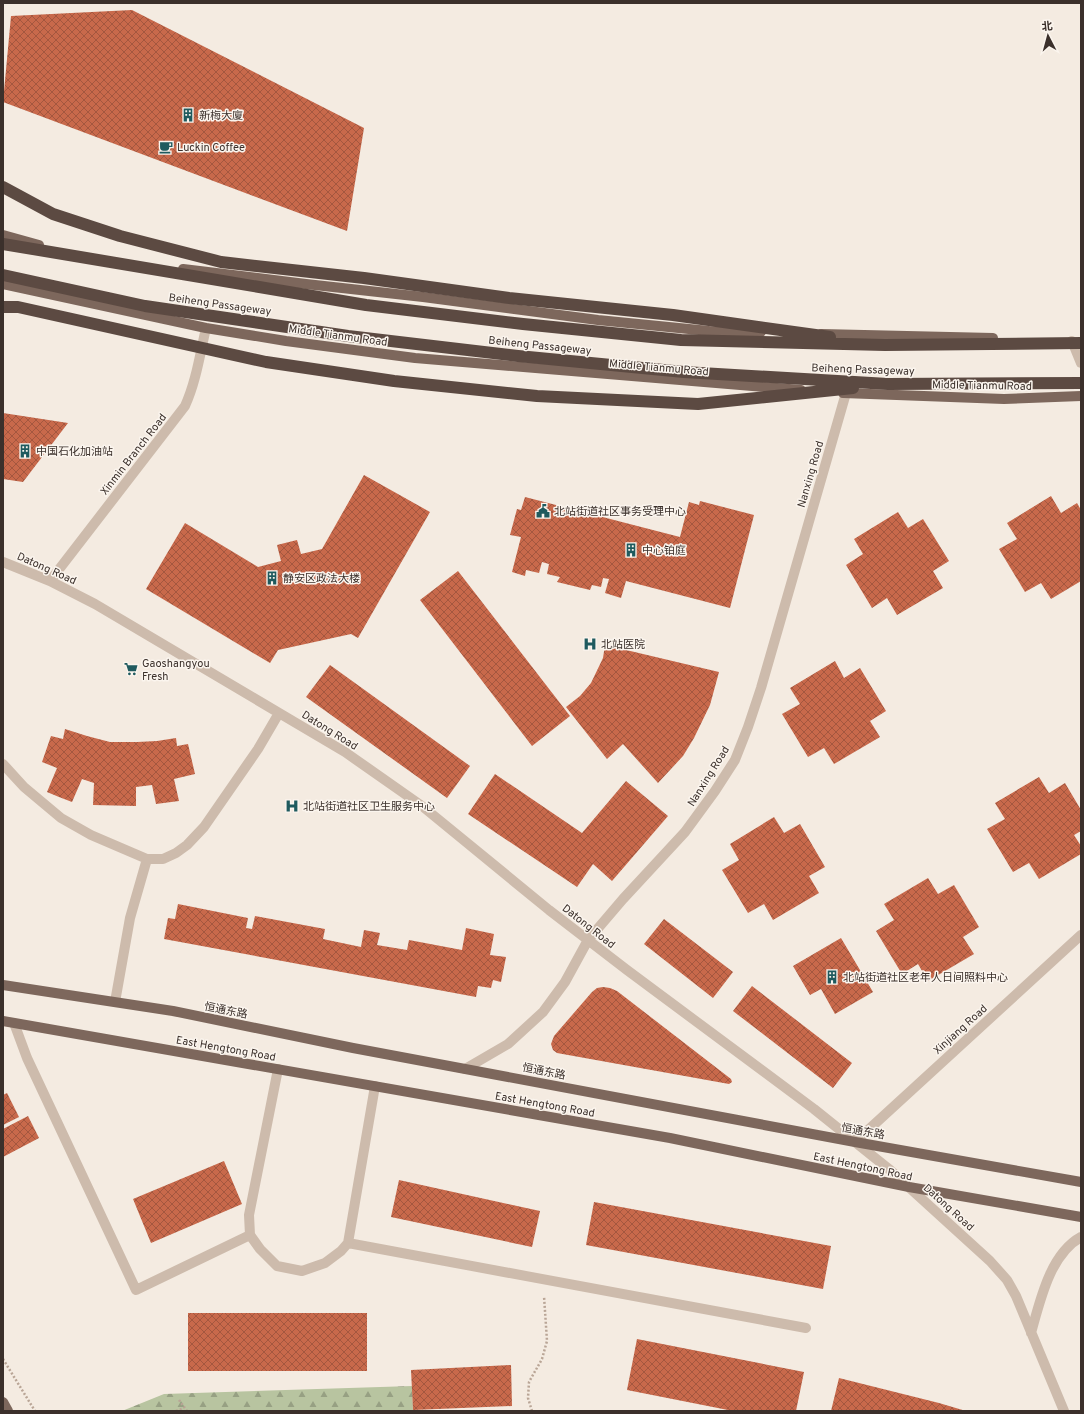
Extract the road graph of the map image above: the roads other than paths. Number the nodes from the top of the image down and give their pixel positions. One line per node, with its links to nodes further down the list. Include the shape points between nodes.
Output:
1 (3, 187): 9 (highway, via 53,214 120,236 221,262 509,298 673,315)
2 (3, 235): 8 (main road, via 78,256 606,321 708,330)
3 (3, 244): 9 (highway, Beiheng Passageway, via 366,305 523,324 681,340)
4 (3, 275): 12 (highway, Beiheng Passageway, via 145,306 348,336 684,372)
5 (3, 284): 7 (main road, Middle Tianmu Road)
6 (3, 307): 12 (highway, via 18,307 266,362 394,381 537,396 698,404)
7 (206, 328): 13 (main road, Middle Tianmu Road, via 415,358); 16 (street, Xinmin Branch Road, via 185,406)
8 (1079, 340): 9 (highway, Beiheng Passageway); 10 (street)
9 (884, 345)
10 (1081, 363)
11 (1081, 383): 12 (highway, Beiheng Passageway)
12 (888, 384)
13 (846, 393): 14 (main road, Middle Tianmu Road, via 1004,399); 21 (street, Nanxing Road, via 761,688 734,760 716,791 685,832)
14 (1081, 396)
15 (3, 562): 16 (street, Datong Road)
16 (50, 580): 17 (street, Datong Road)
17 (278, 713): 19 (street, via 258,749 204,827 176,853 163,859); 21 (street, Datong Road, via 345,752 422,806)
18 (3, 764): 19 (street, via 24,787 61,818 91,835)
19 (147, 859): 23 (street, via 130,918)
20 (1081, 935): 29 (street, Xinjiang Road)
21 (588, 940): 27 (street, Nanxing Road, via 565,982 543,1012 508,1044); 29 (street, Datong Road)
22 (3, 984): 23 (main road, 恒通东路)
23 (115, 1002): 27 (main road, 恒通东路, via 173,1011)
24 (3, 1021): 25 (main road, East Hengtong Road)
25 (14, 1022): 26 (main road, East Hengtong Road); 33 (street, via 27,1058 136,1290)
26 (278, 1069): 28 (main road, East Hengtong Road); 33 (street, via 249,1215)
27 (465, 1069): 29 (main road, 恒通东路)
28 (375, 1086): 31 (main road, East Hengtong Road, via 670,1138); 35 (street)
29 (855, 1142): 30 (main road, 恒通东路); 31 (street, Datong Road)
30 (1081, 1182)
31 (909, 1187): 32 (main road, East Hengtong Road); 37 (street, Datong Road, via 1001,1272 1014,1292)
32 (1081, 1217)
33 (250, 1235): 35 (street, via 277,1266 302,1271 325,1263)
34 (1081, 1237): 37 (street, via 1071,1243 1056,1264 1043,1290)
35 (348, 1243): 36 (street)
36 (806, 1328)
37 (1031, 1333): 40 (street, Datong Road)
38 (3, 1402): 39 (main road)
39 (8, 1411)
40 (1064, 1411)

